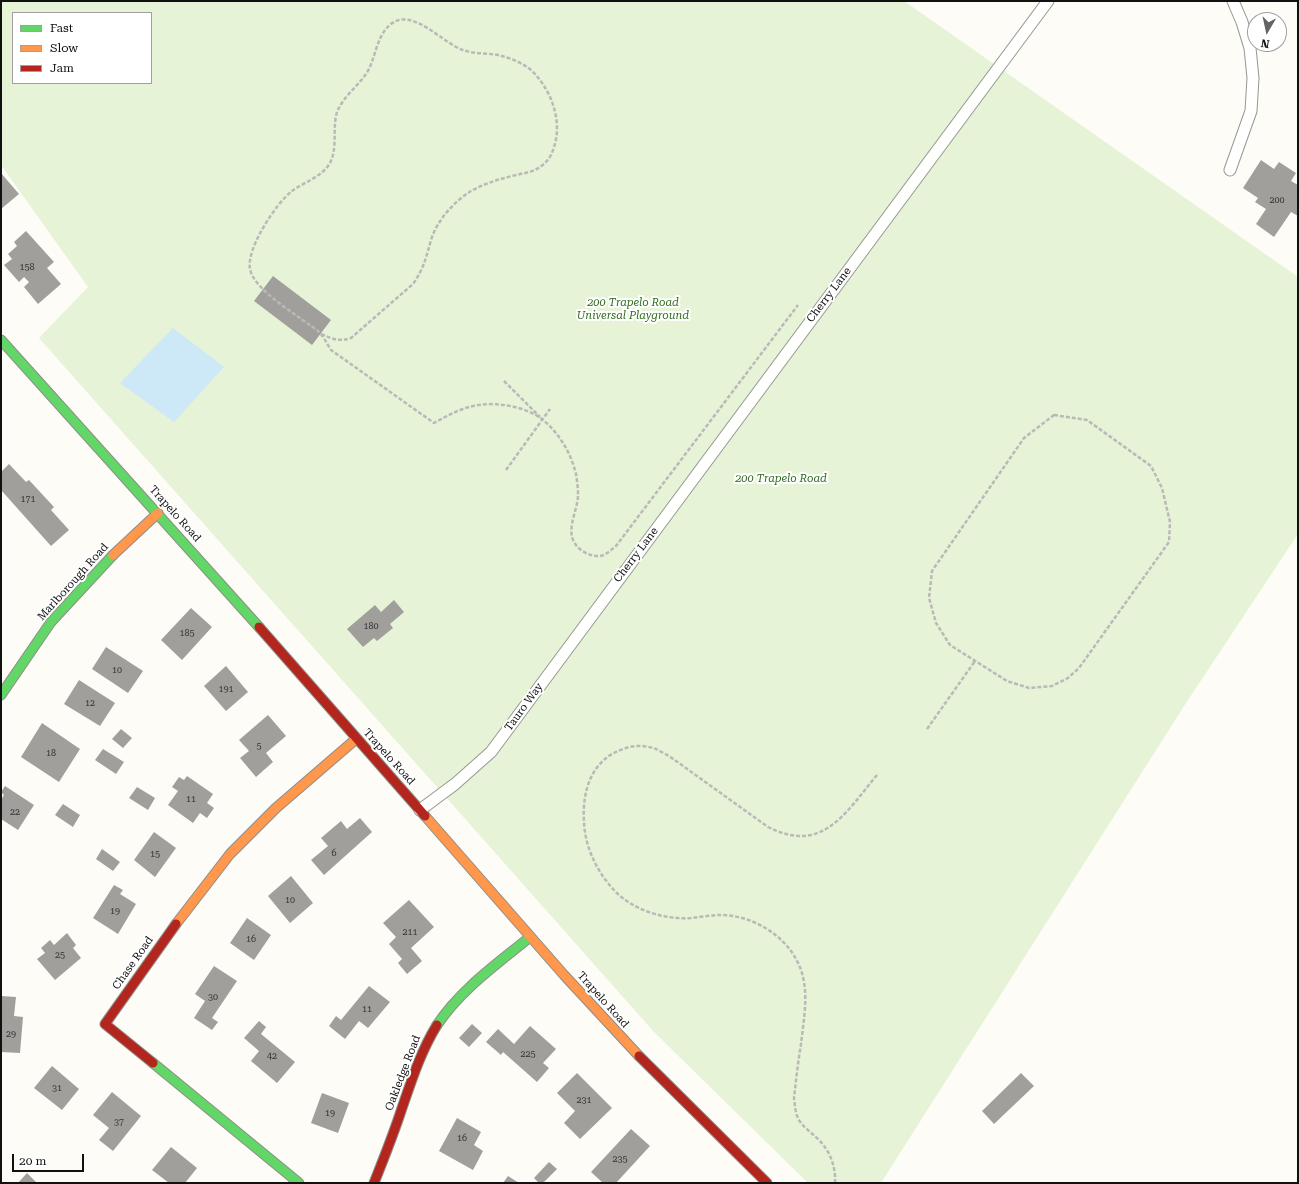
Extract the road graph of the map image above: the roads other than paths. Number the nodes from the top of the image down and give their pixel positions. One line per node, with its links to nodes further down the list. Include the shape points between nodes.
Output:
1 (1048, 1): 6 (lane, Cherry Lane)
2 (1233, 1): 3 (lane, via 1250,48 1253,78 1251,111)
3 (1230, 170)
4 (1, 340): 5 (street, Trapelo Road)
5 (158, 513): 7 (street, Marlborough Road, via 111,557 51,622); 8 (street, Trapelo Road)
6 (611, 589): 9 (lane, Tauro Way, via 491,752 455,784)
7 (1, 695)
8 (356, 739): 9 (street, Trapelo Road); 11 (street, Chase Road, via 276,808 230,854 174,926 105,1024)
9 (420, 810): 10 (street, Trapelo Road)
10 (530, 937): 12 (street, Oakledge Road, via 470,987 438,1024 418,1062); 13 (street, Trapelo Road, via 643,1061)
11 (299, 1183)
12 (374, 1183)
13 (766, 1183)

